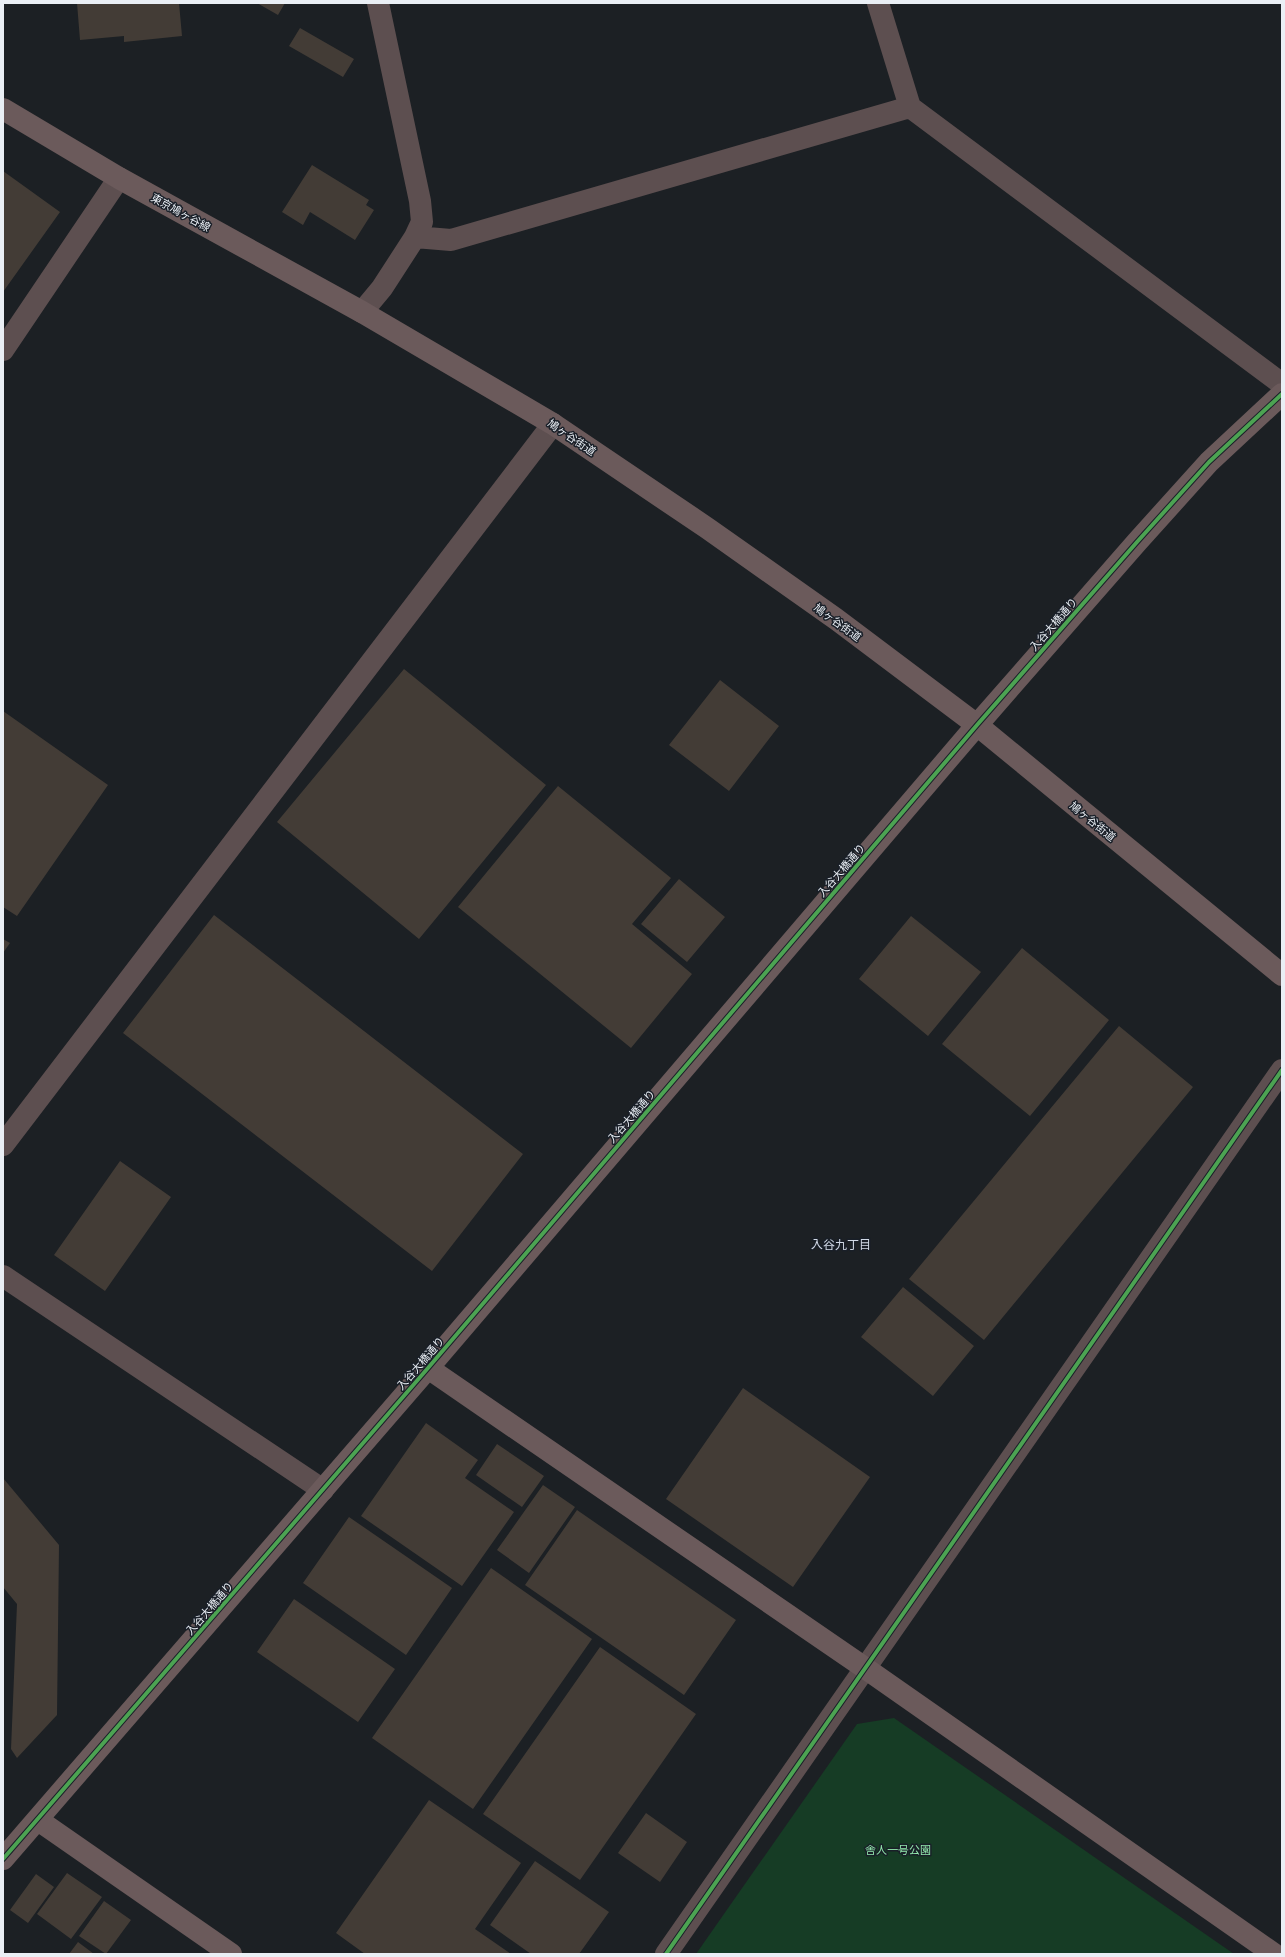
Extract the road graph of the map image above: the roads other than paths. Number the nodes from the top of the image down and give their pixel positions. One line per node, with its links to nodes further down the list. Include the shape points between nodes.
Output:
1 (378, 3): 6 (street, via 420,201 422,222)
2 (878, 3): 3 (street)
3 (910, 107): 6 (street, via 451,240); 9 (street)
4 (3, 109): 5 (street, 東京鳩ヶ谷線)
5 (120, 178): 7 (street, 東京鳩ヶ谷線); 8 (street)
6 (415, 237): 7 (street, via 382,288)
7 (362, 312): 11 (street, 鳩ヶ谷街道)
8 (3, 350)
9 (1282, 384)
10 (1282, 394): 12 (street, 入谷大橋通り, via 1209,462)
11 (553, 424): 12 (street, 鳩ヶ谷街道, via 727,542); 15 (street)
12 (977, 725): 13 (street, 鳩ヶ谷街道); 17 (street, 入谷大橋通り)
13 (1282, 976)
14 (1282, 1070): 19 (street)
15 (3, 1145)
16 (3, 1276): 18 (street)
17 (428, 1368): 18 (street, 入谷大橋通り); 19 (street)
18 (323, 1490): 20 (street, 入谷大橋通り)
19 (866, 1668): 23 (street); 24 (street)
20 (38, 1820): 21 (street, 入谷大橋通り); 22 (street)
21 (3, 1859)
22 (231, 1954)
23 (666, 1954)
24 (1274, 1954)

